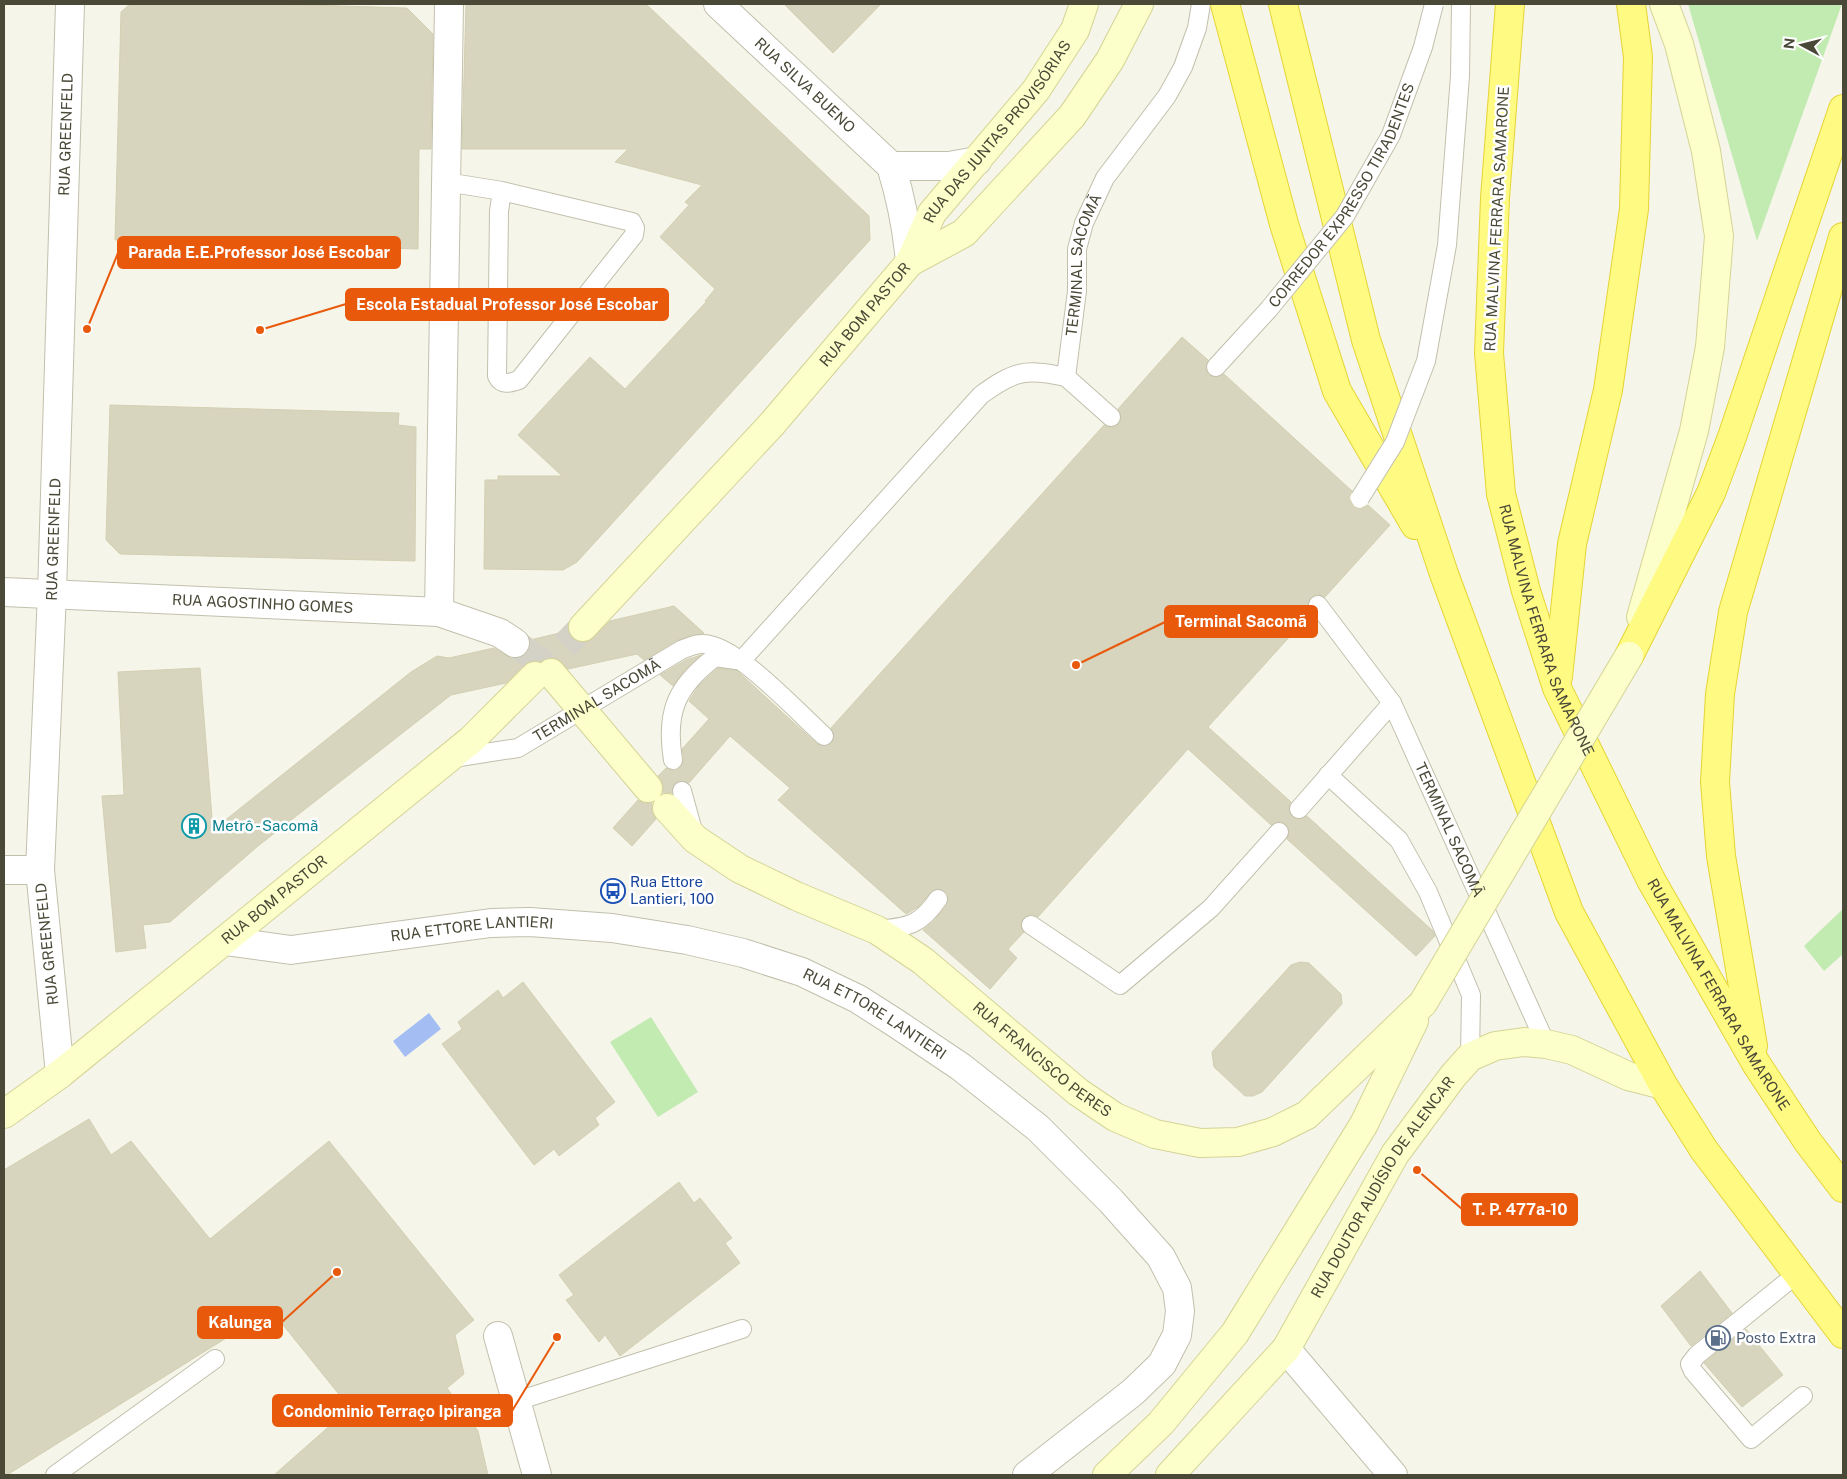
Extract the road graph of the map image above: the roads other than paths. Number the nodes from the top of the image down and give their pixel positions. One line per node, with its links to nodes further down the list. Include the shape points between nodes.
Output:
1 (70, 4): 27 (street, RUA GREENFELD)
2 (449, 4): 17 (street)
3 (718, 4): 16 (street, RUA SILVA BUENO)
4 (1084, 4): 15 (main road, RUA DAS JUNTAS PROVISÓRIAS, via 1075,30 1036,90)
5 (1139, 4): 20 (main road, RUA BOM PASTOR, via 1110,60 1072,116 964,233)
6 (1201, 4): 22 (lane, TERMINAL SACOMÃ, via 1197,28 1183,67 1167,96 1105,178 1084,223 1077,249 1077,291)
7 (1225, 4): 25 (highway, via 1284,224 1337,391)
8 (1283, 4): 25 (highway, via 1366,340)
9 (1434, 4): 21 (lane, CORREDOR EXPRESSO TIRADENTES, bridge, via 1423,47 1391,135 1345,216 1270,309)
10 (1461, 4): 24 (lane, bridge, via 1460,76 1447,245 1426,361 1395,442)
11 (1510, 4): 34 (highway, RUA MALVINA FERRARA SAMARONE, via 1495,198 1490,353 1501,494 1526,591)
12 (1632, 4): 34 (highway, via 1638,57 1634,209 1608,390 1572,544)
13 (1664, 4): 32 (main road, via 1679,44 1706,151 1719,236 1710,347 1694,432)
14 (1843, 109): 32 (highway, via 1711,493)
15 (977, 161): 16 (street, via 949,166); 20 (main road, RUA DAS JUNTAS PROVISÓRIAS, via 932,214)
16 (891, 166): 20 (street, via 906,221)
17 (446, 182): 18 (lane); 29 (street)
18 (502, 191): 18 (lane, via 497,376 508,384 519,380 634,235 635,228 632,222)
19 (1843, 236): 54 (highway, via 1733,612 1720,694 1715,782 1721,856)
20 (910, 262): 30 (main road, RUA BOM PASTOR, via 772,424)
21 (1221, 362)
22 (1066, 377): 23 (lane); 33 (lane, via 1036,370 1005,377 981,395)
23 (1111, 417)
24 (1360, 498)
25 (1444, 574): 56 (highway, via 1569,912)
26 (4, 592): 27 (street, RUA AGOSTINHO GOMES)
27 (52, 593): 29 (street, RUA AGOSTINHO GOMES); 46 (street, RUA GREENFELD)
28 (1318, 605): 35 (lane, TERMINAL SACOMÃ)
29 (438, 612): 31 (street, RUA AGOSTINHO GOMES, via 500,633)
30 (583, 627)
31 (515, 643)
32 (1629, 656): 51 (main road, bridge)
33 (742, 661): 36 (lane, TERMINAL SACOMÃ, via 713,645 698,643); 37 (lane, TERMINAL SACOMÃ); 39 (lane, via 715,657 695,673 676,698 669,737)
34 (1557, 688): 54 (highway, RUA MALVINA FERRARA SAMARONE, via 1651,880)
35 (1392, 703): 40 (lane); 52 (lane, TERMINAL SACOMÃ)
36 (582, 709): 38 (lane, TERMINAL SACOMÃ, via 518,748); 38 (main road, RUA BOM PASTOR, via 543,674); 41 (main road)
37 (824, 736)
38 (447, 759): 50 (main road, RUA BOM PASTOR)
39 (673, 760)
40 (1328, 775): 43 (lane); 53 (lane, via 1399,840 1428,892 1471,996)
41 (648, 788)
42 (674, 799): 49 (main road, RUA FRANCISCO PERES, via 695,839 740,869)
43 (1299, 809)
44 (1279, 832): 48 (lane, via 1210,908 1120,985)
45 (4, 870): 46 (street)
46 (40, 870): 55 (street, RUA GREENFELD)
47 (938, 899): 49 (lane, via 920,921 905,928)
48 (1031, 925)
49 (877, 930): 51 (main road, RUA FRANCISCO PERES, via 923,961 1078,1092 1114,1117 1155,1134 1200,1143 1238,1142 1273,1132 1308,1115)
50 (225, 941): 55 (main road, RUA BOM PASTOR); 69 (street, RUA ETTORE LANTIERI, via 291,950 491,923 530,922 612,928 733,951 802,972 858,999 898,1024 961,1067 1038,1128 1161,1257 1177,1288 1180,1311 1177,1335 1162,1364 1134,1392)
51 (1423, 1003): 70 (main road, via 1364,1124 1235,1333 1161,1423)
52 (1546, 1044): 53 (main road, RUA DOUTOR AUDÍSIO DE ALENCAR, via 1524,1042 1495,1046); 56 (main road, RUA DOUTOR AUDÍSIO DE ALENCAR, via 1572,1050 1628,1076)
53 (1470, 1057): 63 (main road, RUA DOUTOR AUDÍSIO DE ALENCAR, via 1395,1154)
54 (1756, 1065): 58 (highway, RUA MALVINA FERRARA SAMARONE)
55 (60, 1074): 57 (main road, RUA BOM PASTOR)
56 (1663, 1085): 59 (highway, via 1704,1150)
57 (4, 1114)
58 (1843, 1188)
59 (1798, 1273): 61 (highway); 65 (lane, via 1690,1364 1751,1439)
60 (742, 1329): 66 (lane)
61 (1843, 1334)
62 (498, 1336): 66 (street)
63 (1286, 1349): 71 (main road, RUA DOUTOR AUDÍSIO DE ALENCAR); 72 (street)
64 (215, 1359): 67 (lane)
65 (1803, 1396)
66 (517, 1402): 68 (street)
67 (55, 1475)
68 (537, 1475)
69 (1027, 1475)
70 (1108, 1475)
71 (1170, 1475)
72 (1394, 1475)

